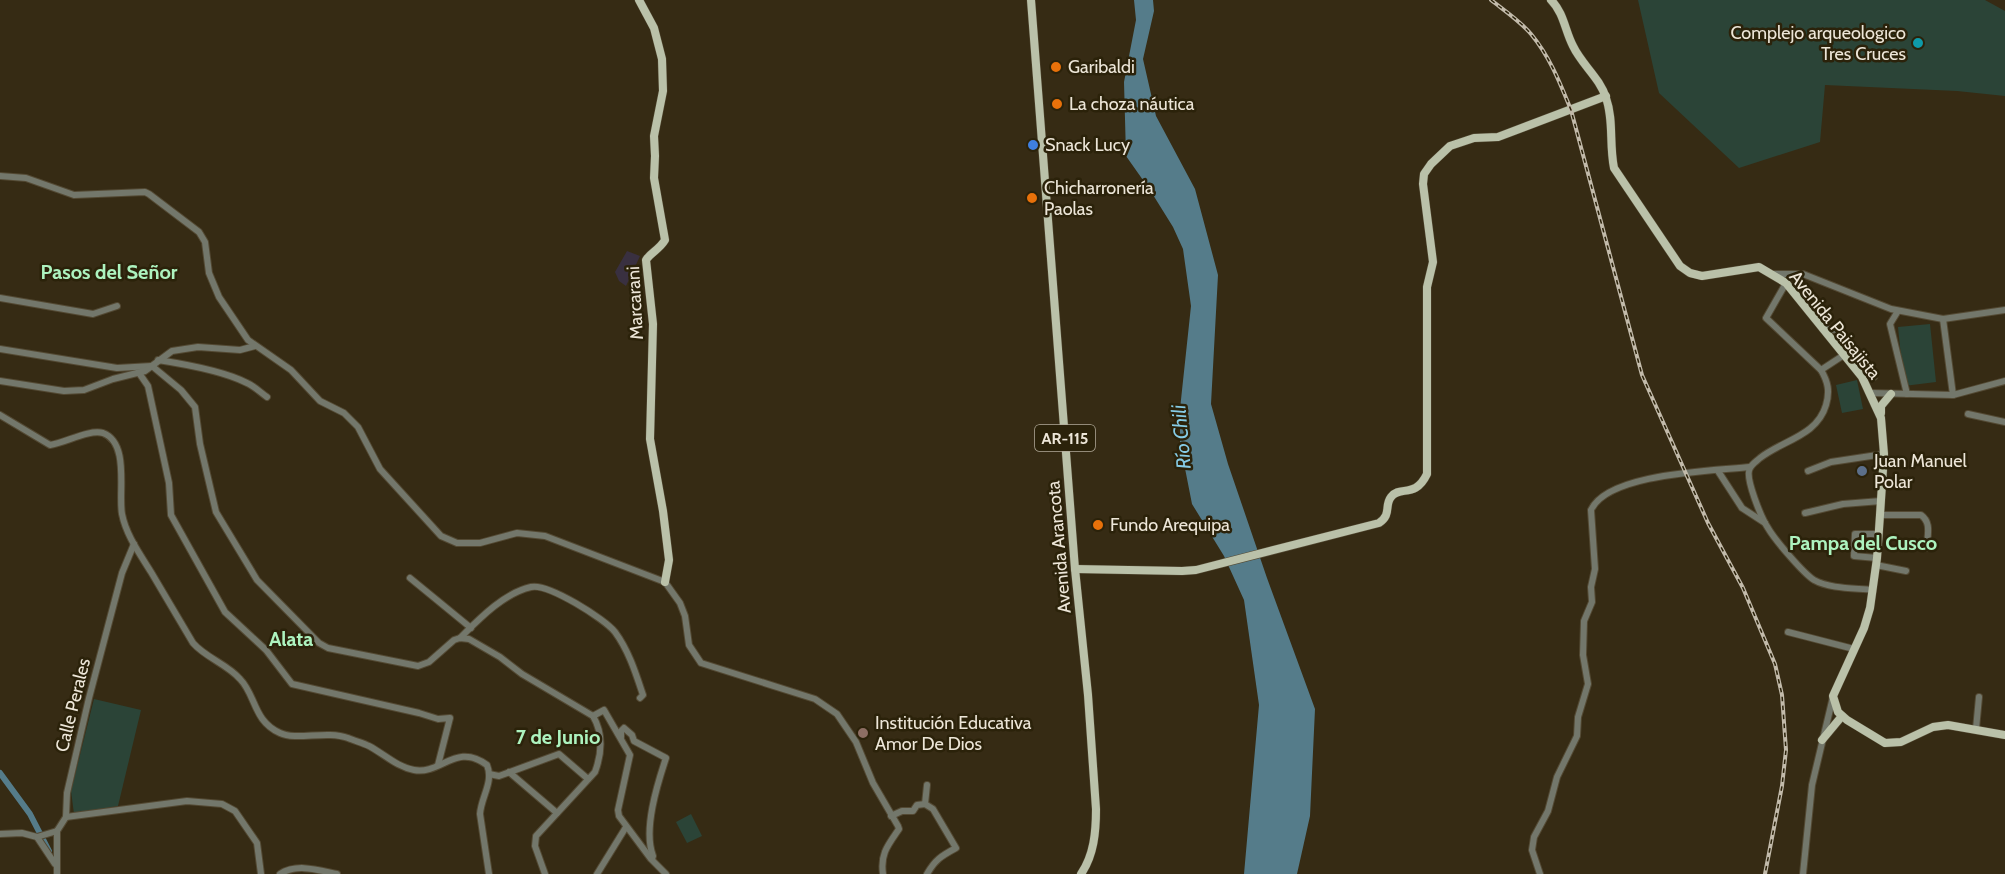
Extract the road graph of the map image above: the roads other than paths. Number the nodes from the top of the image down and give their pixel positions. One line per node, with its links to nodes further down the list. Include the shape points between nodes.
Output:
1 (639, 0): 49 (main road, Marcarani, via 654,28 663,59 663,91 654,136 654,178 665,240 646,260 652,324 650,439 669,560)
2 (1031, 0): 46 (main road, Avenida Arancota / AR-115)
3 (1551, 0): 4 (main road, Avenida Paisajista, via 1563,16 1573,47)
4 (1606, 96): 6 (main road, Avenida Paisajista, via 1614,168 1680,266 1702,276 1759,267); 46 (main road, via 1498,137 1474,138 1450,146 1424,174 1432,262 1427,287 1426,474 1415,489 1390,498 1387,516 1380,523 1182,571)
5 (0, 177): 14 (street, via 26,178 75,195 149,194 199,232 219,297)
6 (1773, 274): 7 (main road, Avenida Paisajista); 11 (street, via 1803,274)
7 (1786, 283): 13 (main road, Avenida Paisajista); 20 (street, via 1766,318)
8 (0, 298): 9 (street, via 93,314)
9 (117, 306)
10 (2005, 310): 12 (street)
11 (1898, 311): 12 (street); 27 (street, via 1890,324)
12 (1943, 319): 28 (street)
13 (1823, 328): 16 (street, via 1839,330); 17 (main road, Avenida Paisajista)
14 (255, 346): 18 (street, via 240,350 198,347 172,351); 49 (street, via 291,370 320,401 344,413 358,427 380,469 441,536 457,543 480,543 516,533 545,536)
15 (0, 349): 19 (street, via 117,368)
16 (1853, 349): 17 (street); 22 (street)
17 (1845, 355): 20 (street); 25 (main road, Avenida Paisajista)
18 (158, 360): 19 (street); 29 (street, via 237,379)
19 (152, 366): 21 (street); 53 (street, via 195,407 216,512 257,580 319,643 335,650 418,666)
20 (1821, 370): 35 (street, via 1829,395 1820,419 1810,430 1773,448)
21 (138, 373): 23 (street, via 84,390 64,391); 64 (street, via 148,386 169,483 171,514 225,612 260,644 292,684 438,719 450,718)
22 (1874, 377)
23 (0, 381)
24 (2005, 381): 28 (street)
25 (1871, 393): 26 (street); 32 (main road, Avenida Paisajista)
26 (1891, 394): 27 (street); 32 (main road, via 1881,406)
27 (1907, 394): 28 (street)
28 (1953, 395)
29 (267, 397)
30 (1968, 414): 33 (street)
31 (0, 415): 43 (street, via 50,445 91,433 103,433 112,440 121,464 122,516)
32 (1881, 418): 34 (main road, Avenida Paisajista)
33 (2005, 422)
34 (1884, 454): 37 (street, via 1831,462); 38 (main road, Avenida Paisajista)
35 (1750, 467): 36 (street); 41 (street, via 1751,487)
36 (1718, 471): 41 (street, via 1742,508); 90 (street, via 1638,481 1603,494 1591,510 1595,569 1592,602 1584,621 1583,655 1588,684 1577,736 1534,837 1532,850)
37 (1808, 471)
38 (1881, 501): 39 (street); 40 (main road, Avenida Paisajista)
39 (1804, 513)
40 (1880, 515): 42 (main road, Avenida Paisajista); 44 (street, via 1921,514 1927,519)
41 (1765, 524): 50 (street, via 1810,577 1828,584)
42 (1879, 534): 45 (main road, Avenida Paisajista); 45 (street, via 1855,534 1854,556)
43 (134, 544): 64 (street, via 193,643 239,677 267,725 293,736 344,737 413,770); 72 (street, Calle Perales, via 122,573 89,698)
44 (1927, 548)
45 (1877, 562): 47 (street); 50 (main road, Avenida Paisajista)
46 (1075, 569): 89 (main road, Avenida Arancota / AR-115, via 1096,809 1091,853)
47 (1906, 571)
48 (410, 578): 51 (street)
49 (665, 582): 71 (street, via 680,603 689,645 701,663 815,699 837,714 856,742)
50 (1873, 590): 54 (main road, Avenida Paisajista, via 1868,617)
51 (471, 628): 53 (street); 57 (street, via 507,598 525,589 534,586 556,593 615,631 644,695)
52 (1788, 632): 54 (street)
53 (460, 638): 58 (street, via 490,651)
54 (1854, 649): 55 (main road, Avenida Paisajista)
55 (1833, 696): 59 (main road); 63 (street)
56 (1979, 697): 60 (street)
57 (640, 698)
58 (593, 716): 62 (street, via 604,710); 67 (street, via 601,747 595,772)
59 (1842, 716): 60 (main road, via 1885,743 1901,742 1933,727); 63 (main road)
60 (1976, 729): 61 (main road)
61 (2005, 735)
62 (621, 737): 73 (street, via 630,755 618,810); 77 (street, via 624,728 634,741 666,758 648,835)
63 (1822, 740): 91 (street, via 1812,785)
64 (438, 765): 66 (street, via 462,756 474,758 487,765)
65 (509, 772): 66 (street); 67 (street, via 559,754); 70 (street)
66 (489, 774): 84 (street, via 480,813)
67 (588, 779): 70 (street)
68 (927, 785): 69 (street)
69 (925, 804): 71 (street); 79 (street, via 933,809 956,848 937,859)
70 (557, 813): 85 (street, via 536,836 535,846)
71 (891, 816): 88 (street, via 899,829 883,852)
72 (66, 817): 74 (street, Calle Perales); 81 (street, via 187,801 222,804 235,811 257,843)
73 (626, 827): 77 (street); 86 (street)
74 (57, 831): 76 (street); 78 (street)
75 (0, 834): 76 (street)
76 (37, 837): 78 (street)
77 (651, 859): 87 (street)
78 (56, 864): 80 (street)
79 (929, 873)
80 (57, 874)
81 (261, 874)
82 (280, 874): 83 (street, via 299,867)
83 (337, 874)
84 (489, 874)
85 (545, 874)
86 (597, 874)
87 (666, 874)
88 (883, 874)
89 (1081, 874)
90 (1540, 874)
91 (1803, 874)

